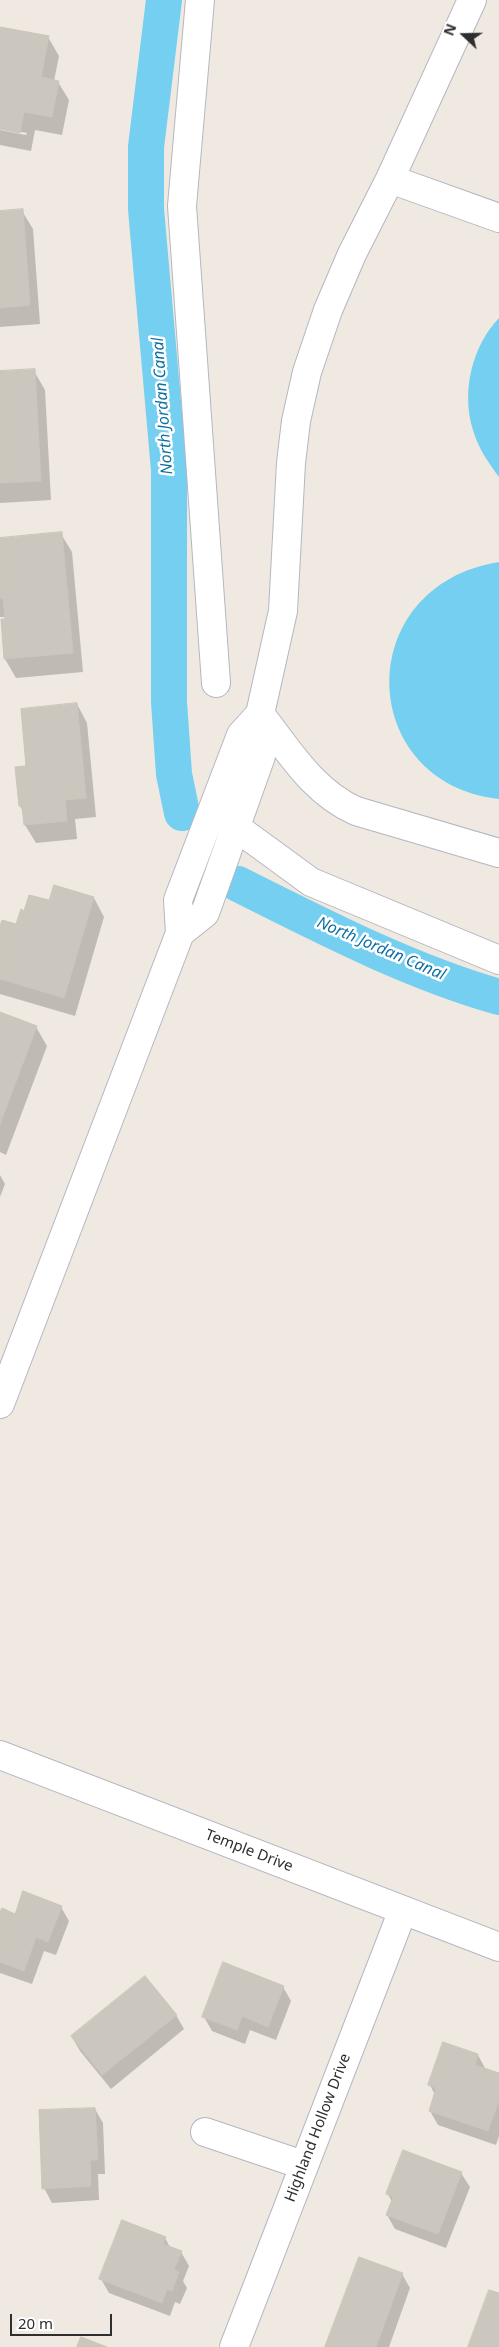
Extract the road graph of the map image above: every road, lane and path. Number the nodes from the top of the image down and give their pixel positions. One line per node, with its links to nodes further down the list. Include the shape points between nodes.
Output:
1 (200, 0): 5 (street, via 182,206)
2 (472, 0): 3 (street)
3 (390, 179): 4 (street); 6 (street, via 338,286 307,372 290,463 284,611)
4 (499, 218)
5 (216, 683)
6 (260, 714): 7 (street, via 261,756); 8 (street, via 313,782 342,805); 9 (street, via 241,735 178,900)
7 (237, 828): 9 (street, via 205,913); 10 (street, via 310,882)
8 (499, 854)
9 (180, 933): 11 (street)
10 (499, 960)
11 (0, 1404)
12 (0, 1755): 13 (street, Temple Drive)
13 (403, 1910): 14 (street, Temple Drive); 16 (street, Highland Hollow Drive)
14 (499, 1947)
15 (205, 2132): 16 (street)
16 (303, 2165): 17 (street, Highland Hollow Drive)
17 (234, 2347)

